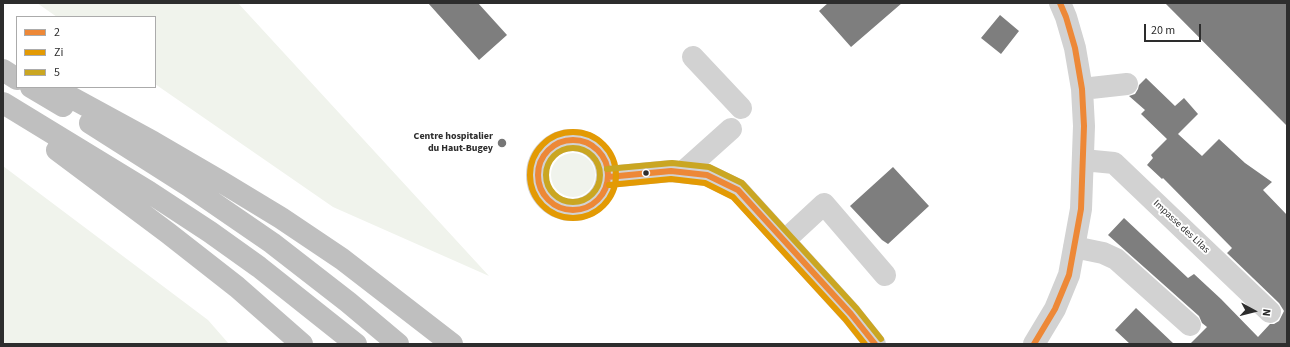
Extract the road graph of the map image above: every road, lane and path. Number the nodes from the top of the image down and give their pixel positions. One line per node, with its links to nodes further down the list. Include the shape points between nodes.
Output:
1 (1060, 3): 10 (street, via 1075,48)
2 (693, 57): 12 (street)
3 (3, 61): 4 (highway)
4 (16, 68)
5 (3, 70): 6 (highway)
6 (16, 78)
7 (1127, 84): 10 (street)
8 (33, 88): 25 (highway, via 189,186 272,243)
9 (54, 88): 26 (highway, via 220,180 281,218 342,259)
10 (1082, 89): 15 (street)
11 (3, 103): 24 (highway, via 204,228 259,267)
12 (741, 108)
13 (3, 110): 23 (highway, via 168,233 237,287)
14 (731, 129): 16 (street)
15 (1083, 160): 19 (street); 21 (street, Impasse des Lilas, via 1114,163)
16 (683, 172): 17 (street); 18 (street, via 707,175 738,190)
17 (608, 177)
18 (784, 241): 20 (street, via 824,204); 27 (street)
19 (1074, 247): 22 (street, via 1103,253 1116,259); 28 (street, via 1068,275 1055,309)
20 (885, 276)
21 (1270, 312)
22 (1190, 325)
23 (302, 344)
24 (356, 344)
25 (398, 344)
26 (452, 344)
27 (875, 344)
28 (1034, 344)

